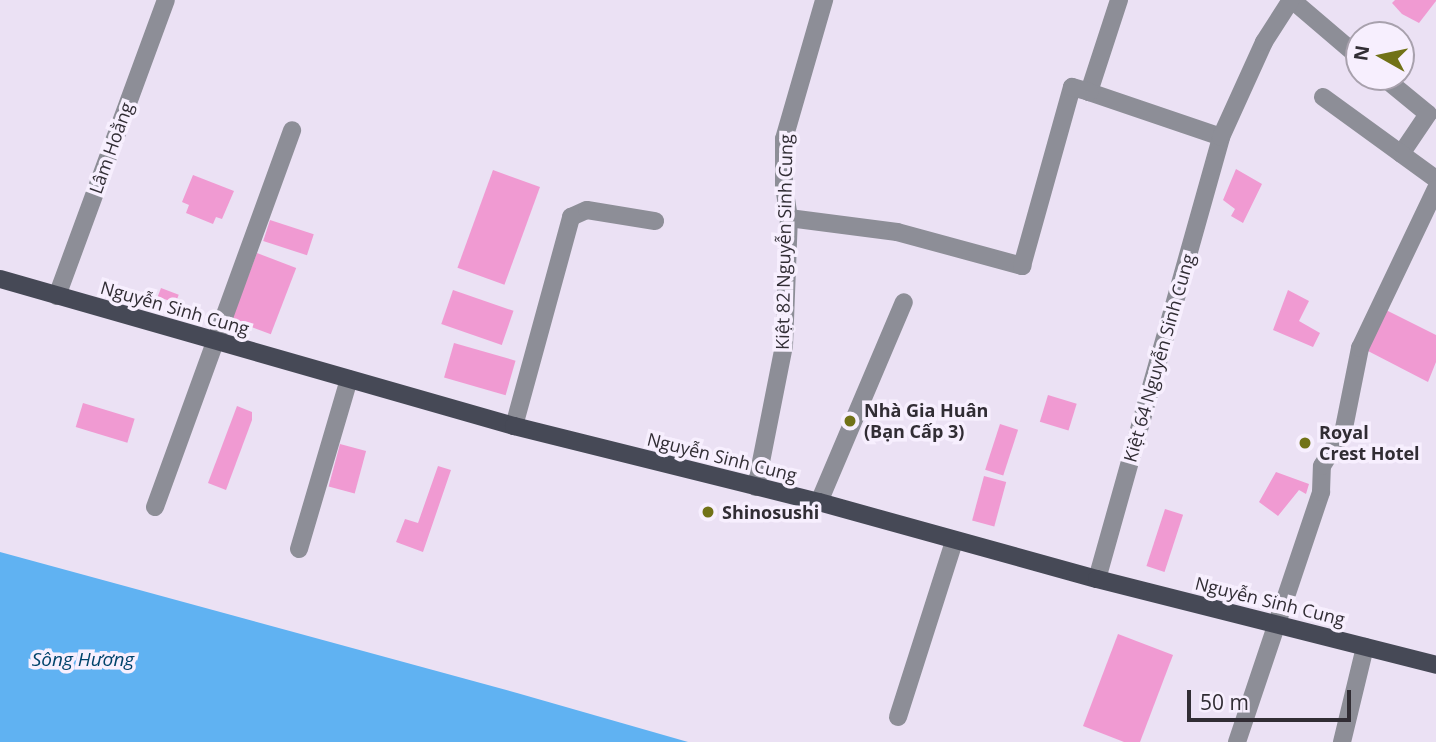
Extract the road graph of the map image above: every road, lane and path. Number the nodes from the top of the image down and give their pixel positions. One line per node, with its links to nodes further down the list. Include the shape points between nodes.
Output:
1 (166, 0): 17 (street, Lâm Hoằng)
2 (824, 0): 14 (street, Kiệt 82 Nguyễn Sinh Cung, via 784,139)
3 (1119, 0): 7 (street)
4 (1291, 0): 5 (street); 10 (street, Kiệt 64 Nguyễn Sinh Cung, via 1264,42)
5 (1345, 45)
6 (1400, 91): 11 (street, via 1428,114)
7 (1089, 92): 10 (street); 14 (street, via 1072,87 1022,265 897,232)
8 (1323, 97): 11 (street)
9 (292, 130): 19 (street)
10 (1221, 137): 27 (street, Kiệt 64 Nguyễn Sinh Cung)
11 (1401, 154): 12 (street)
12 (1436, 179)
13 (1436, 188): 28 (street, via 1360,348 1343,433 1322,466 1321,492)
14 (789, 218): 22 (street, Kiệt 82 Nguyễn Sinh Cung, via 784,346)
15 (655, 221): 21 (street, via 587,210 570,216)
16 (0, 279): 17 (main road, Nguyễn Sinh Cung)
17 (57, 296): 19 (main road, Nguyễn Sinh Cung)
18 (904, 302): 23 (street)
19 (213, 341): 20 (main road, Nguyễn Sinh Cung); 24 (street)
20 (349, 379): 21 (main road, Nguyễn Sinh Cung); 26 (street)
21 (514, 426): 22 (main road, Nguyễn Sinh Cung)
22 (757, 487): 23 (main road, Nguyễn Sinh Cung)
23 (819, 502): 25 (main road, Nguyễn Sinh Cung)
24 (155, 507)
25 (954, 541): 27 (main road, Nguyễn Sinh Cung); 31 (street)
26 (299, 549)
27 (1097, 579): 28 (main road, Nguyễn Sinh Cung)
28 (1275, 624): 29 (main road, Nguyễn Sinh Cung); 32 (street)
29 (1365, 647): 30 (main road, Nguyễn Sinh Cung); 33 (street)
30 (1436, 665)
31 (898, 718)
32 (1237, 742)
33 (1342, 742)

